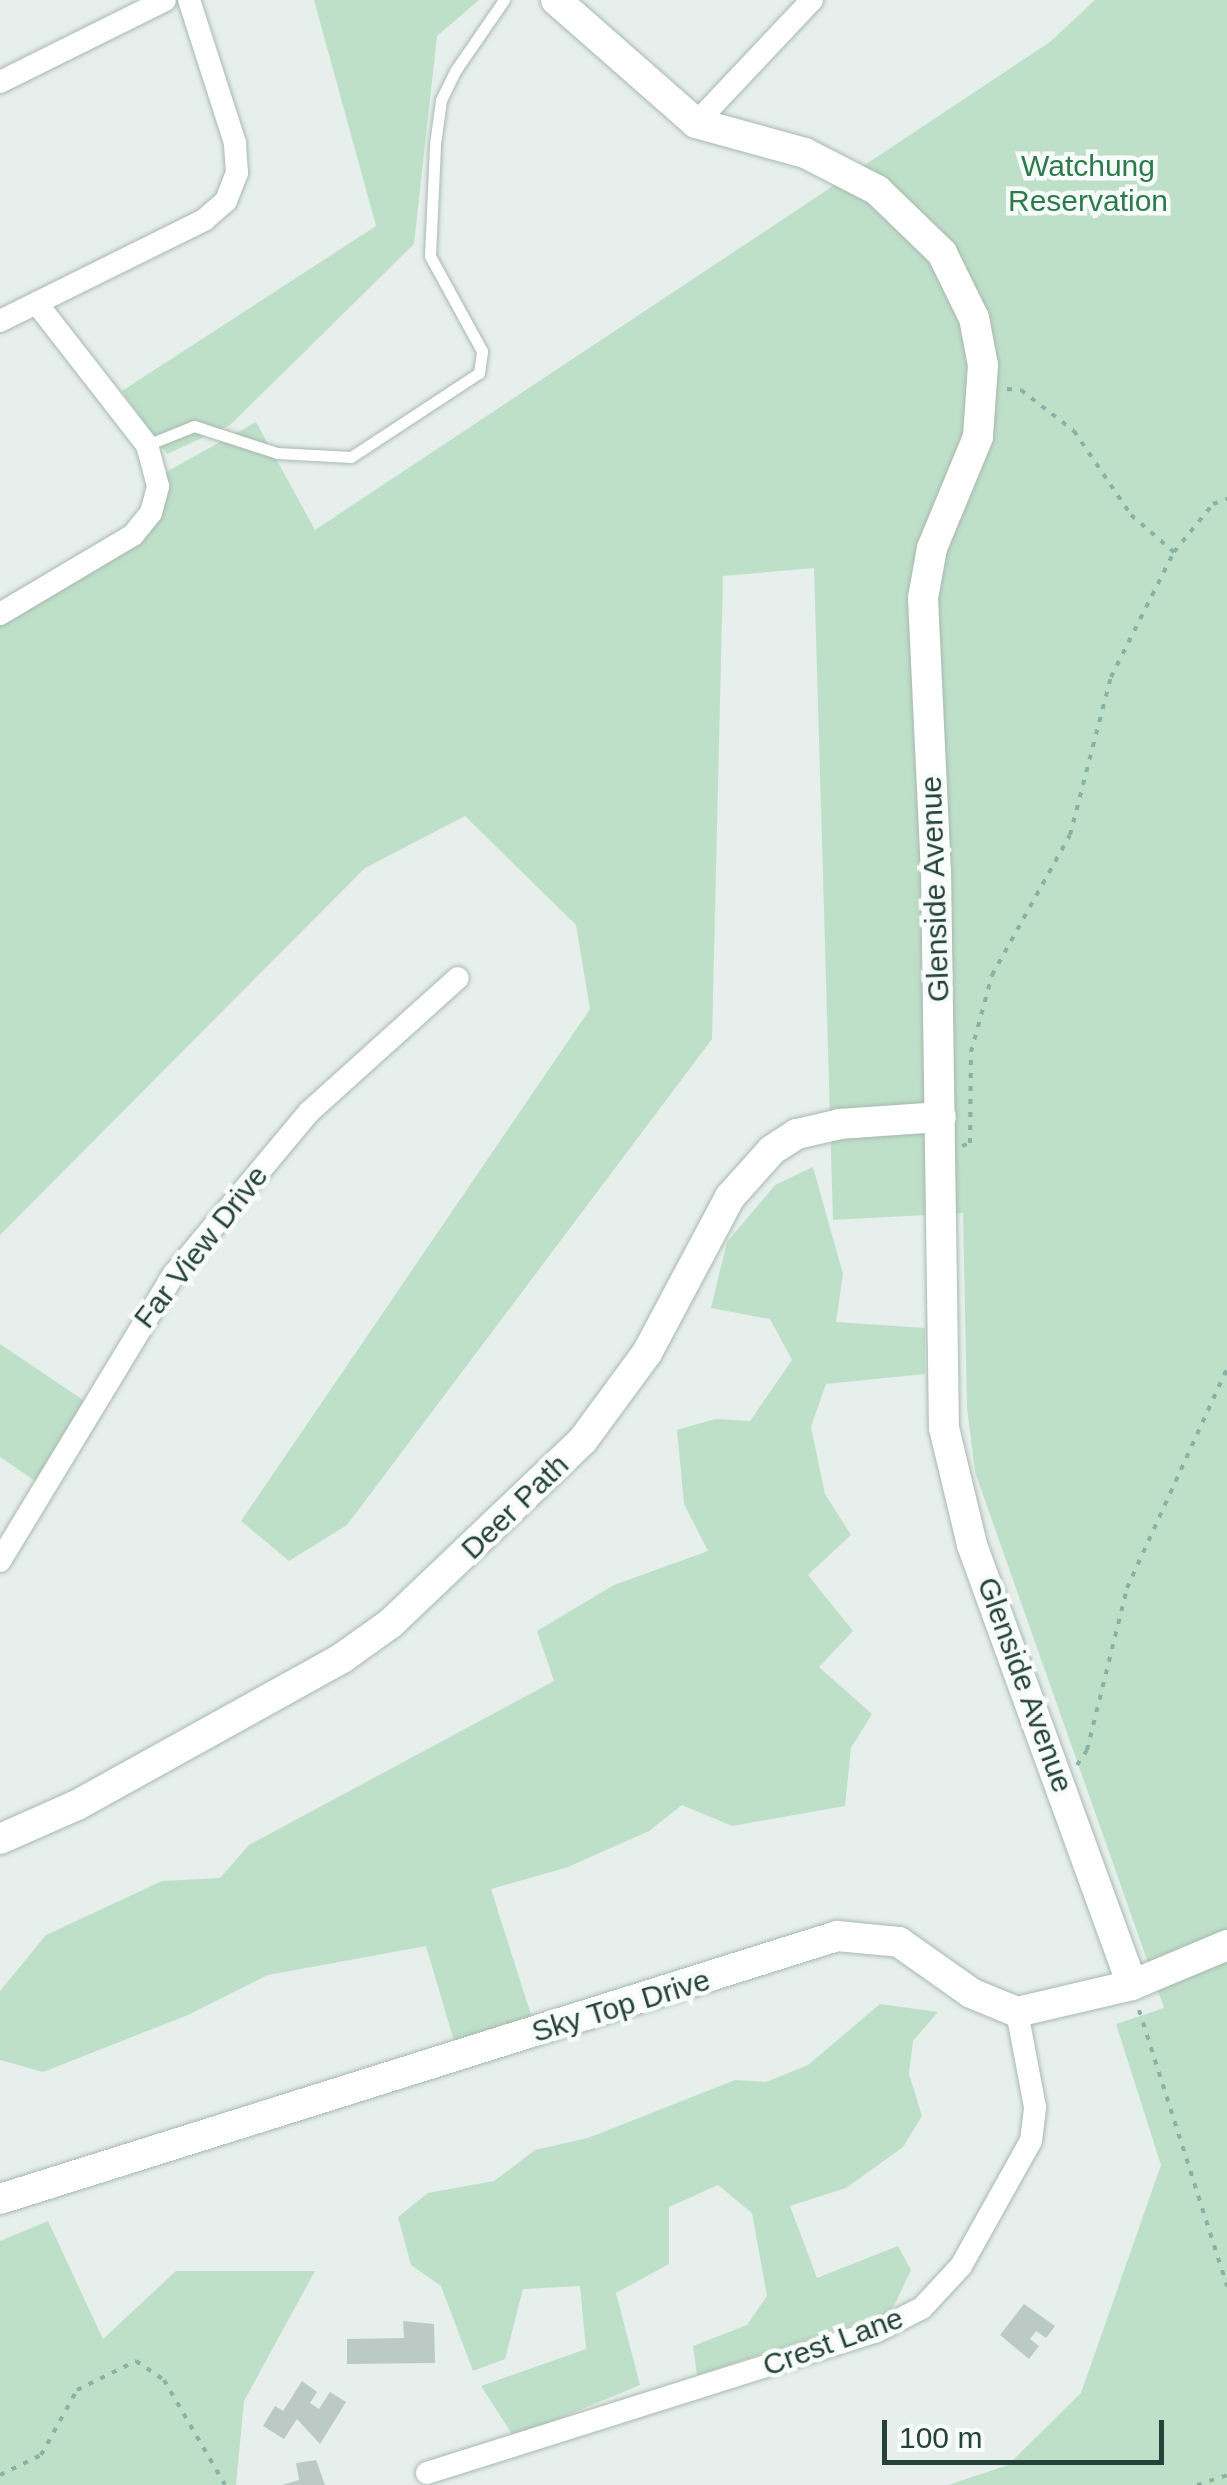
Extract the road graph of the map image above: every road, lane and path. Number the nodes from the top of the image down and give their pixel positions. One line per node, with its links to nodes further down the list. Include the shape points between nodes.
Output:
1 (165, 0): 6 (street)
2 (189, 0): 8 (street, via 235,143 233,188 204,220)
3 (504, 0): 11 (lane, via 448,86 434,144 430,256 482,351 480,374 352,457 277,454 194,426)
4 (556, 0): 7 (street, Glenside Avenue)
5 (812, 0): 7 (street, via 740,69)
6 (0, 82)
7 (696, 123): 10 (street, Glenside Avenue, via 842,168 915,221 966,295)
8 (38, 305): 9 (street); 11 (street)
9 (0, 321)
10 (984, 388): 13 (path, via 1021,390 1074,431 1131,516); 16 (street, Glenside Avenue, via 972,459 932,548 923,598)
11 (148, 446): 14 (street, via 158,486 143,525)
12 (1227, 499): 13 (path, via 1213,504)
13 (1174, 552): 17 (path, via 1111,677 1070,835 992,975 971,1052 970,1143)
14 (0, 614)
15 (458, 978): 19 (street, Far View Drive, via 308,1112 174,1274)
16 (940, 1117): 17 (street, Glenside Avenue); 21 (street, Deer Path, via 840,1124 797,1134 772,1150 730,1197 647,1353 583,1440 390,1624 342,1658 62,1814)
17 (940, 1154): 20 (street, Glenside Avenue, via 940,1387 950,1470)
18 (1227, 1369): 20 (path, via 1140,1555 1110,1646 1087,1750)
19 (0, 1561)
20 (1062, 1786): 23 (street, Glenside Avenue)
21 (0, 1840)
22 (1227, 1945): 23 (street)
23 (1132, 1985): 24 (street); 26 (path)
24 (1017, 2012): 25 (street, Sky Top Drive, via 972,1994 916,1950 871,1936 837,1936); 27 (street, Crest Lane, via 1035,2107 1031,2140 961,2266 922,2308 875,2332)
25 (0, 2199)
26 (1227, 2286)
27 (427, 2473)
28 (0, 2475): 30 (path, via 41,2454 76,2390 136,2361 164,2380)
29 (1227, 2475): 31 (path)
30 (225, 2485)
31 (1197, 2485)

